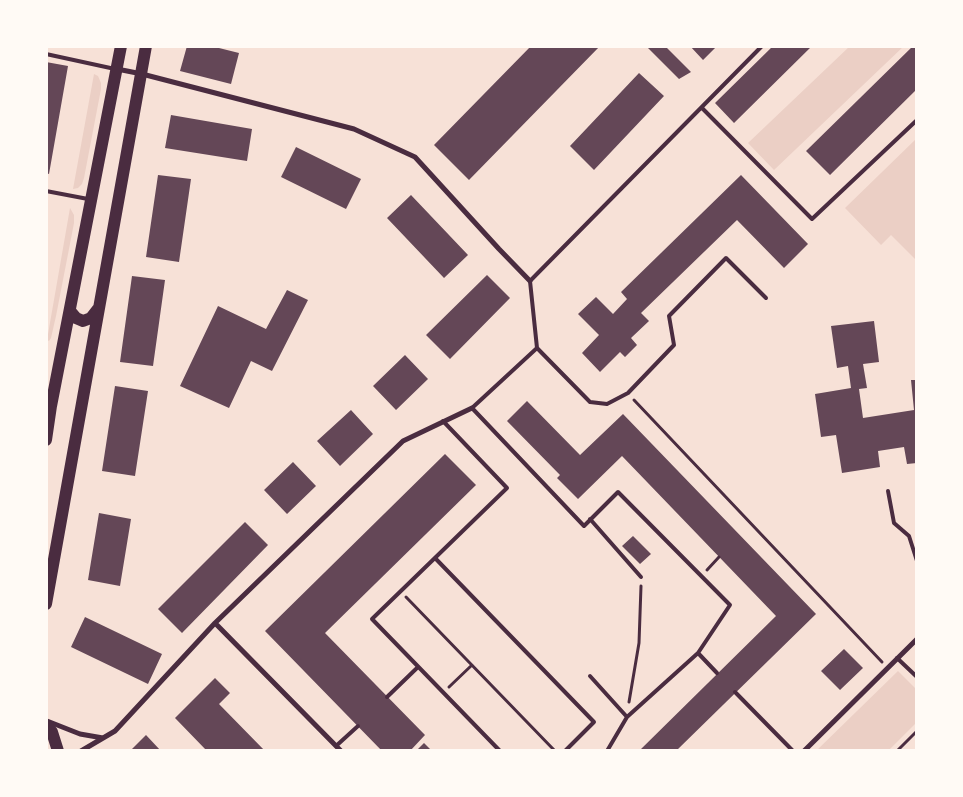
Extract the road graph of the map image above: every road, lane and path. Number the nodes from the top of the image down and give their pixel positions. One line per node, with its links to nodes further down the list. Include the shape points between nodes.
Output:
1 (121, 46): 5 (main road)
2 (146, 46): 6 (main road)
3 (762, 46): 7 (lane)
4 (46, 54): 5 (lane)
5 (117, 69): 6 (street); 10 (main road)
6 (142, 74): 11 (street, via 354,129 415,157); 13 (main road)
7 (702, 108): 8 (lane, via 812,219); 11 (lane)
8 (917, 120)
9 (46, 192): 10 (lane)
10 (92, 200): 14 (main road)
11 (530, 281): 15 (lane)
12 (766, 298): 16 (lane, via 726,258 670,316 674,346)
13 (98, 310): 14 (main road, via 83,321); 29 (main road)
14 (70, 311): 17 (main road)
15 (537, 348): 16 (lane, via 590,402 607,404); 18 (lane)
16 (628, 393): 36 (path)
17 (49, 406): 20 (main road)
18 (472, 408): 19 (street); 22 (lane, via 584,526)
19 (443, 421): 24 (lane, via 507,488); 30 (street, via 403,441)
20 (46, 440)
21 (888, 491): 25 (lane, via 894,523 909,536)
22 (590, 520): 26 (lane, via 618,492); 27 (lane)
23 (720, 557): 26 (path)
24 (435, 558): 28 (lane); 54 (lane, via 594,722)
25 (917, 561)
26 (701, 576): 32 (lane, via 730,605)
27 (641, 577): 43 (path, via 639,643)
28 (400, 591): 34 (path); 35 (lane, via 372,619)
29 (46, 604)
30 (215, 623): 48 (street, via 115,731); 49 (street)
31 (917, 639): 33 (street)
32 (698, 652): 37 (lane); 43 (lane)
33 (897, 658): 36 (street); 39 (lane)
34 (472, 665): 41 (path); 53 (path)
35 (418, 667): 41 (lane); 42 (lane)
36 (888, 668): 57 (street)
37 (717, 673)
38 (590, 676): 43 (lane)
39 (917, 677)
40 (736, 692): 56 (lane)
41 (444, 693): 52 (lane)
42 (387, 697)
43 (627, 717): 55 (lane)
44 (46, 721): 48 (street, via 80,734)
45 (46, 724): 50 (main road)
46 (358, 726): 49 (lane)
47 (917, 731): 58 (path)
48 (103, 738): 51 (street)
49 (339, 749)
50 (58, 751)
51 (81, 751)
52 (500, 751)
53 (555, 751)
54 (565, 751)
55 (607, 751)
56 (793, 751)
57 (804, 751)
58 (897, 751)

